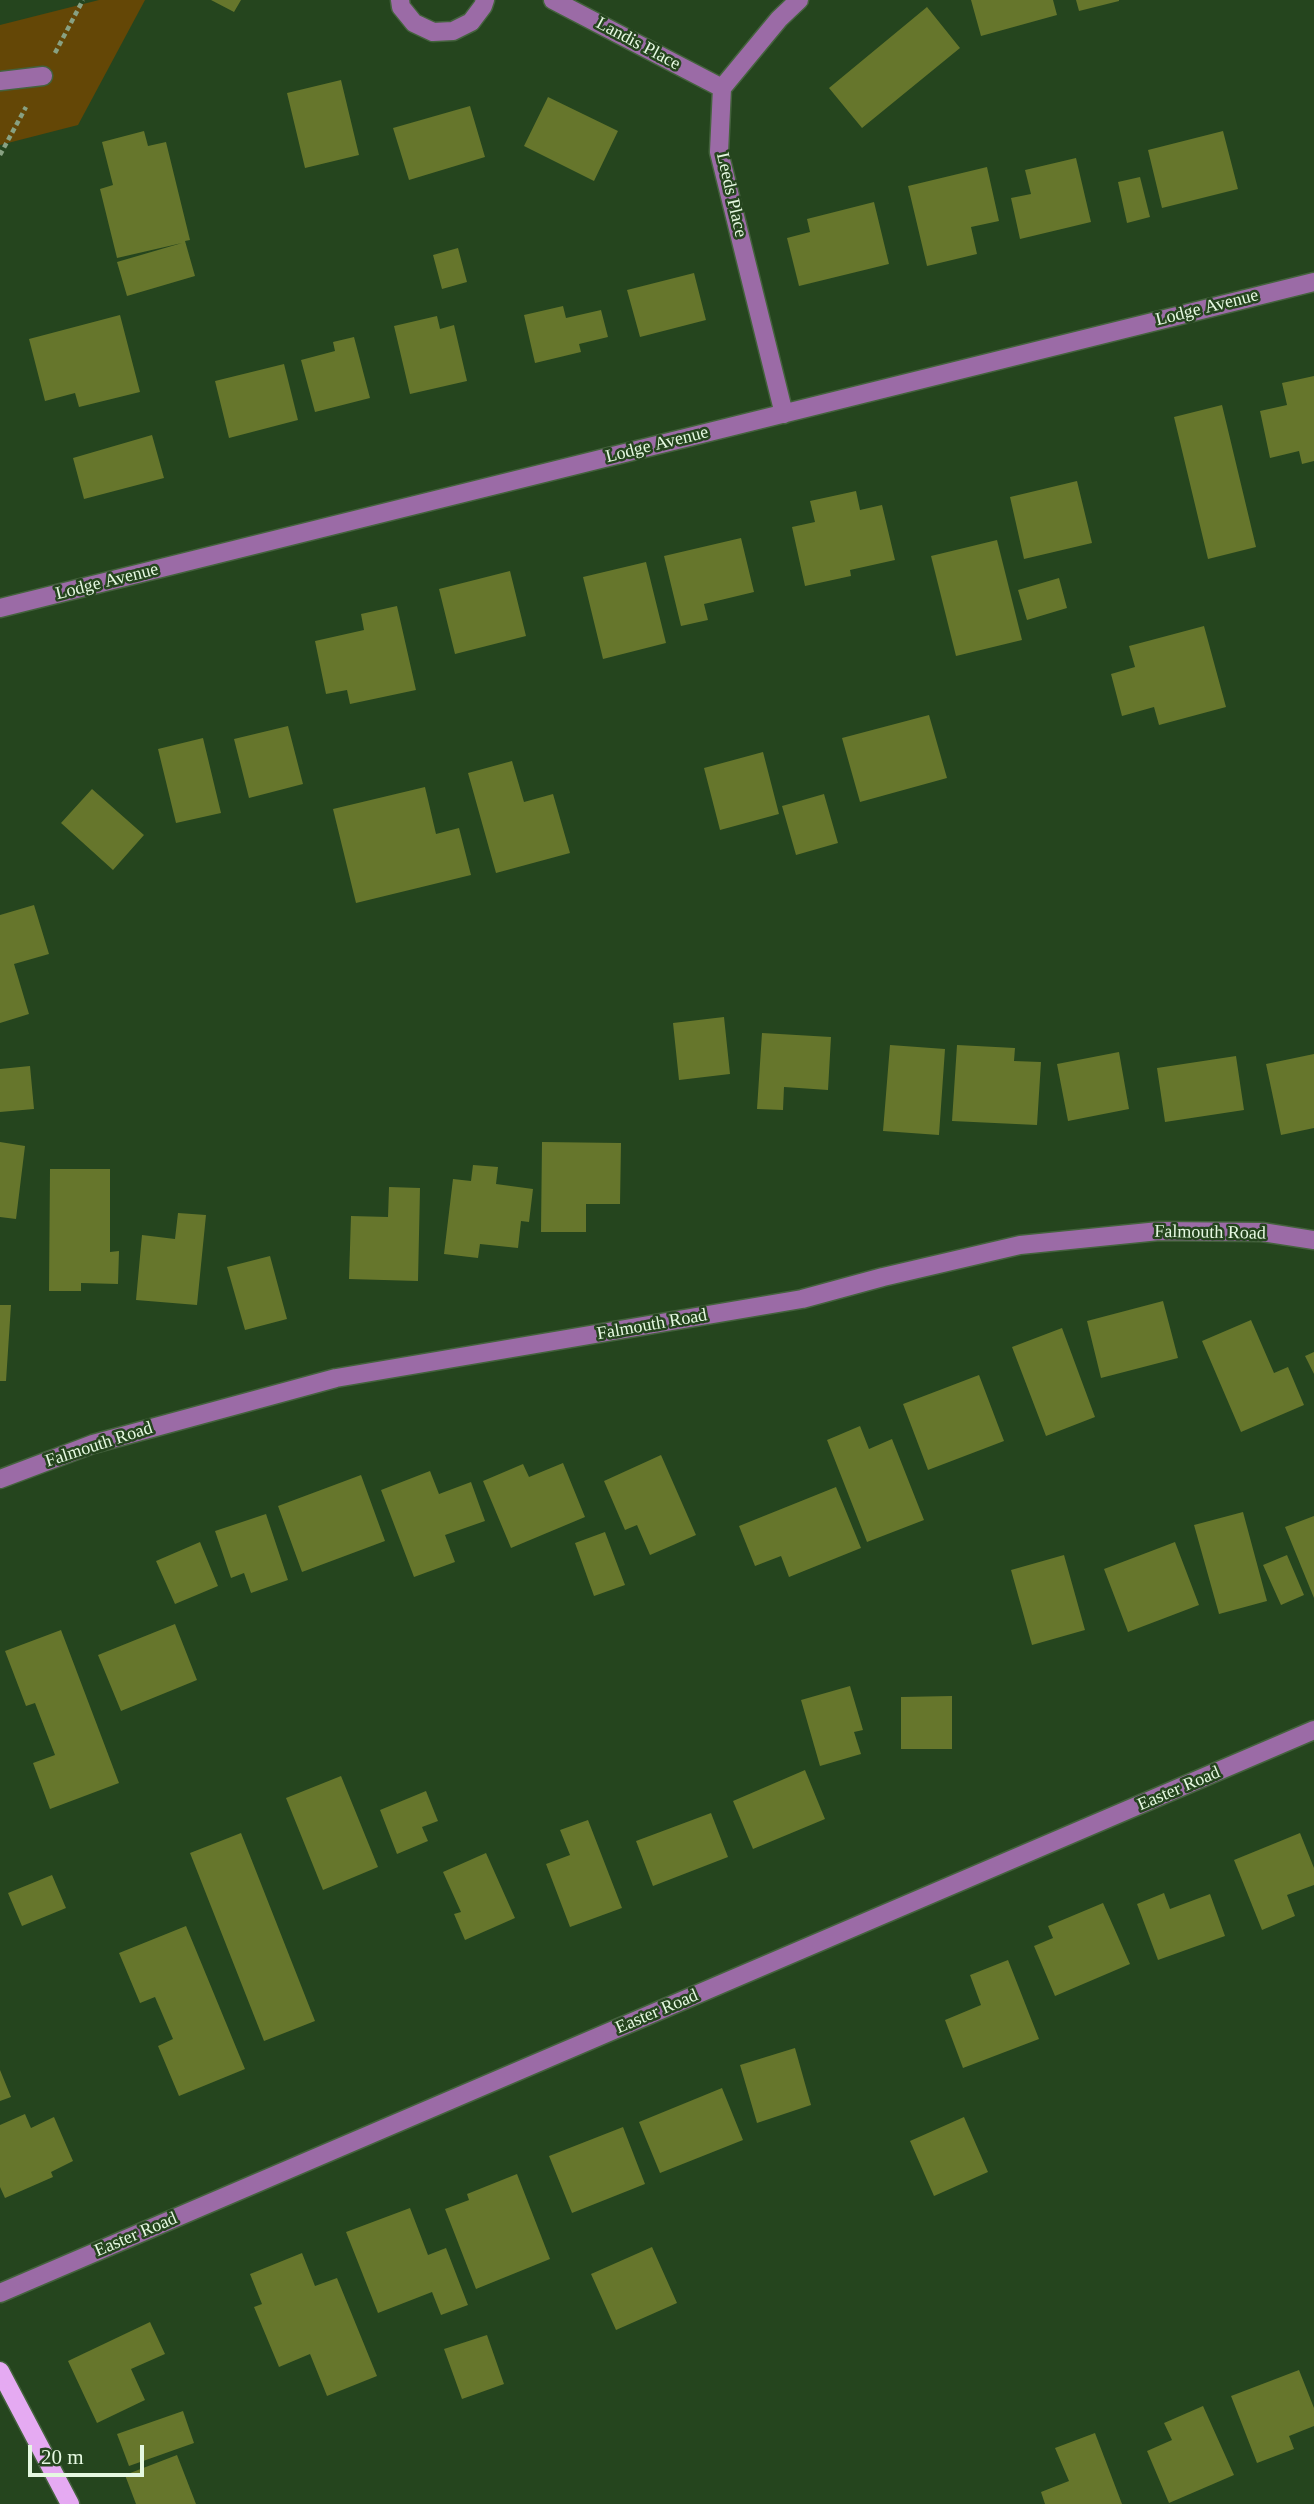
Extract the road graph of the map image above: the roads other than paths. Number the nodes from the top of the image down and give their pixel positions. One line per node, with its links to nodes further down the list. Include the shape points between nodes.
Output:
1 (400, 0): 2 (street, via 414,23 433,32 453,31 471,22)
2 (485, 0)
3 (553, 0): 7 (street, Landis Place)
4 (799, 0): 7 (street)
5 (43, 76): 6 (street)
6 (0, 81)
7 (722, 88): 9 (street, Leeds Place, via 719,152)
8 (1314, 282): 9 (street, Lodge Avenue)
9 (784, 414): 10 (street, Lodge Avenue)
10 (0, 608)
11 (1314, 1240): 12 (street, Falmouth Road, via 1262,1232 1159,1231 1020,1245 802,1299 336,1378 93,1444)
12 (0, 1479)
13 (1314, 1730): 14 (street, Easter Road)
14 (0, 2293)
15 (0, 2371): 16 (main road)
16 (67, 2503)

